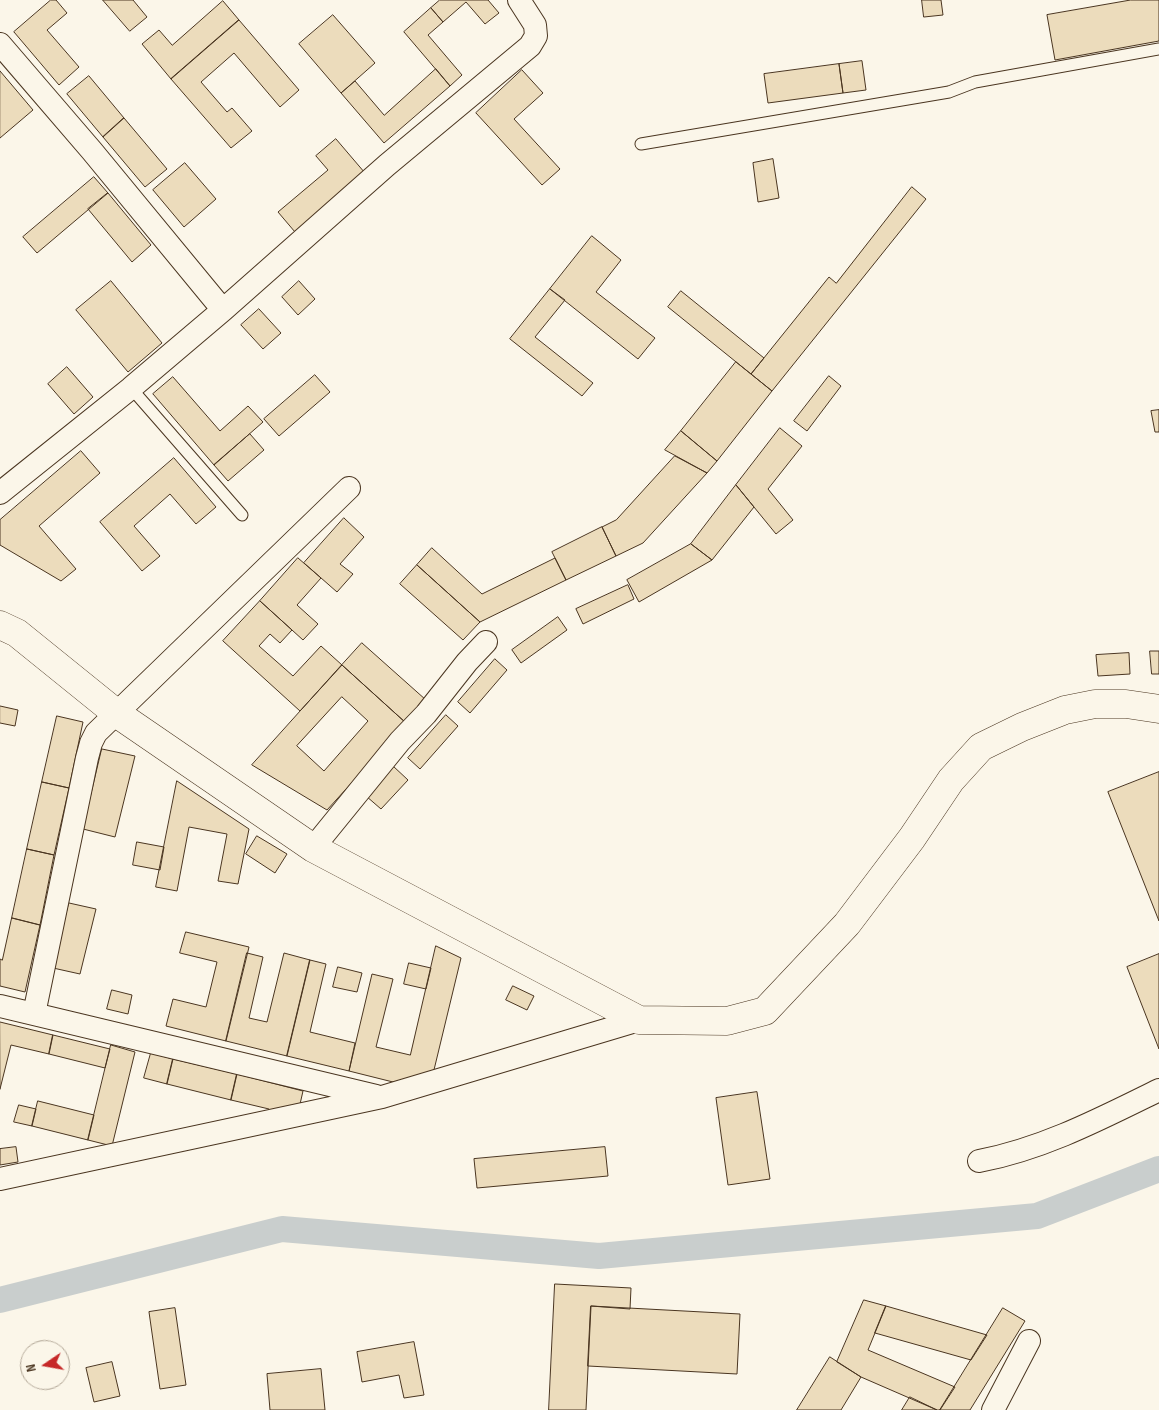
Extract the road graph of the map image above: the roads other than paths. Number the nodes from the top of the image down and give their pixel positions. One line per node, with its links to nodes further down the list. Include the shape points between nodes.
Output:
1 (519, 0): 5 (street, via 535,25 536,36 530,46 387,165)
2 (0, 44): 5 (street)
3 (1159, 49): 4 (lane, via 975,82 949,92)
4 (641, 144)
5 (223, 310): 6 (street)
6 (131, 388): 8 (street); 9 (lane)
7 (349, 488): 13 (street)
8 (0, 493)
9 (242, 515)
10 (0, 625): 13 (street, via 17,633)
11 (486, 642): 14 (street)
12 (1159, 709): 17 (street, via 1095,704 1065,710 981,747 952,780 847,924 765,1011 727,1022)
13 (116, 713): 14 (street); 16 (street, via 96,733 91,743)
14 (312, 848): 17 (street)
15 (0, 1006): 16 (street)
16 (34, 1014): 19 (street)
17 (639, 1020): 19 (street)
18 (1159, 1090): 20 (street, via 1098,1120 1018,1152)
19 (382, 1097): 21 (street)
20 (979, 1161)
21 (0, 1179)
22 (1029, 1341): 23 (street)
23 (993, 1410)

